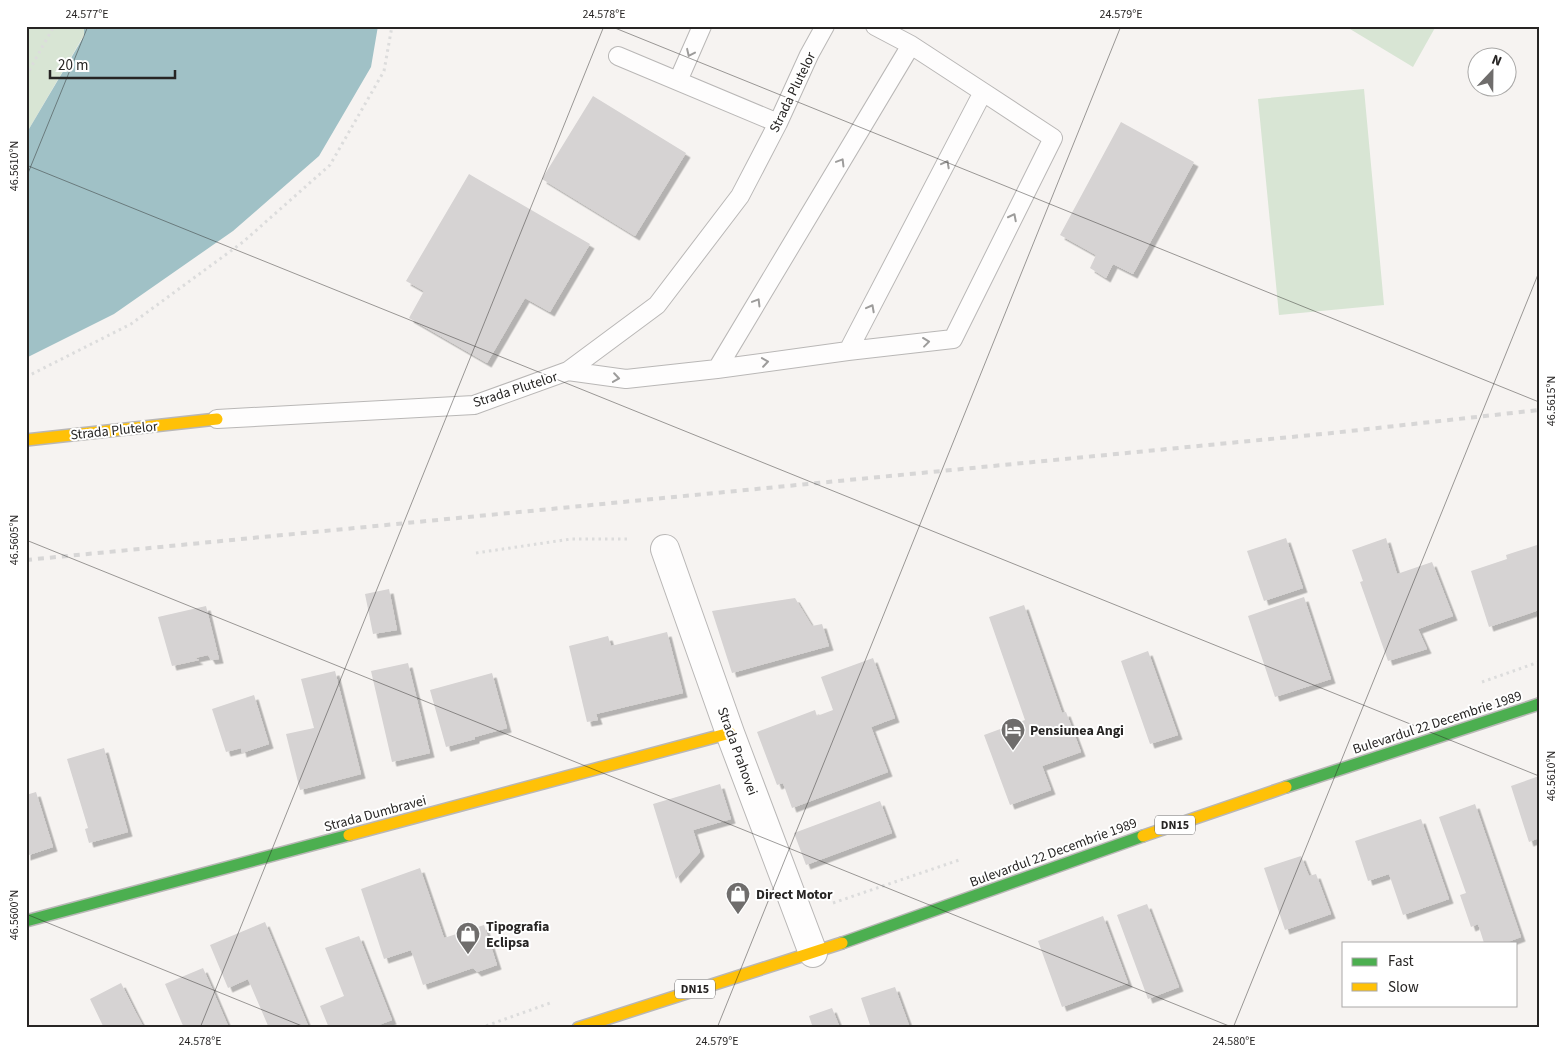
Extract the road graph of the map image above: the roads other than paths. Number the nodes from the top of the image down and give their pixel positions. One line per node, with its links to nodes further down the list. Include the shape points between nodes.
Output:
1 (702, 26): 6 (lane, one-way to 6)
2 (824, 26): 8 (lane, Strada Plutelor)
3 (875, 26): 4 (lane)
4 (911, 45): 7 (lane); 10 (lane, one-way to 4)
5 (618, 56): 6 (lane)
6 (678, 80): 8 (lane)
7 (983, 92): 9 (lane, one-way to 7); 9 (lane, one-way to 7, via 953,339 1053,138)
8 (778, 123): 11 (lane, Strada Plutelor, via 740,196 657,305)
9 (848, 351): 10 (lane, one-way to 9)
10 (717, 369): 11 (lane, one-way to 10, via 626,379)
11 (568, 371): 12 (lane, Strada Plutelor, via 474,404)
12 (217, 419): 13 (main road, Strada Plutelor)
13 (26, 440)
14 (665, 549): 16 (street, Strada Prahovei)
15 (1539, 704): 18 (main road, Bulevardul 22 Decembrie 1989 / DN15, via 1220,809)
16 (730, 733): 17 (main road, Strada Dumbravei); 18 (street, Strada Prahovei)
17 (26, 921)
18 (814, 953): 19 (main road, Bulevardul 22 Decembrie 1989 / DN15)
19 (578, 1028)

